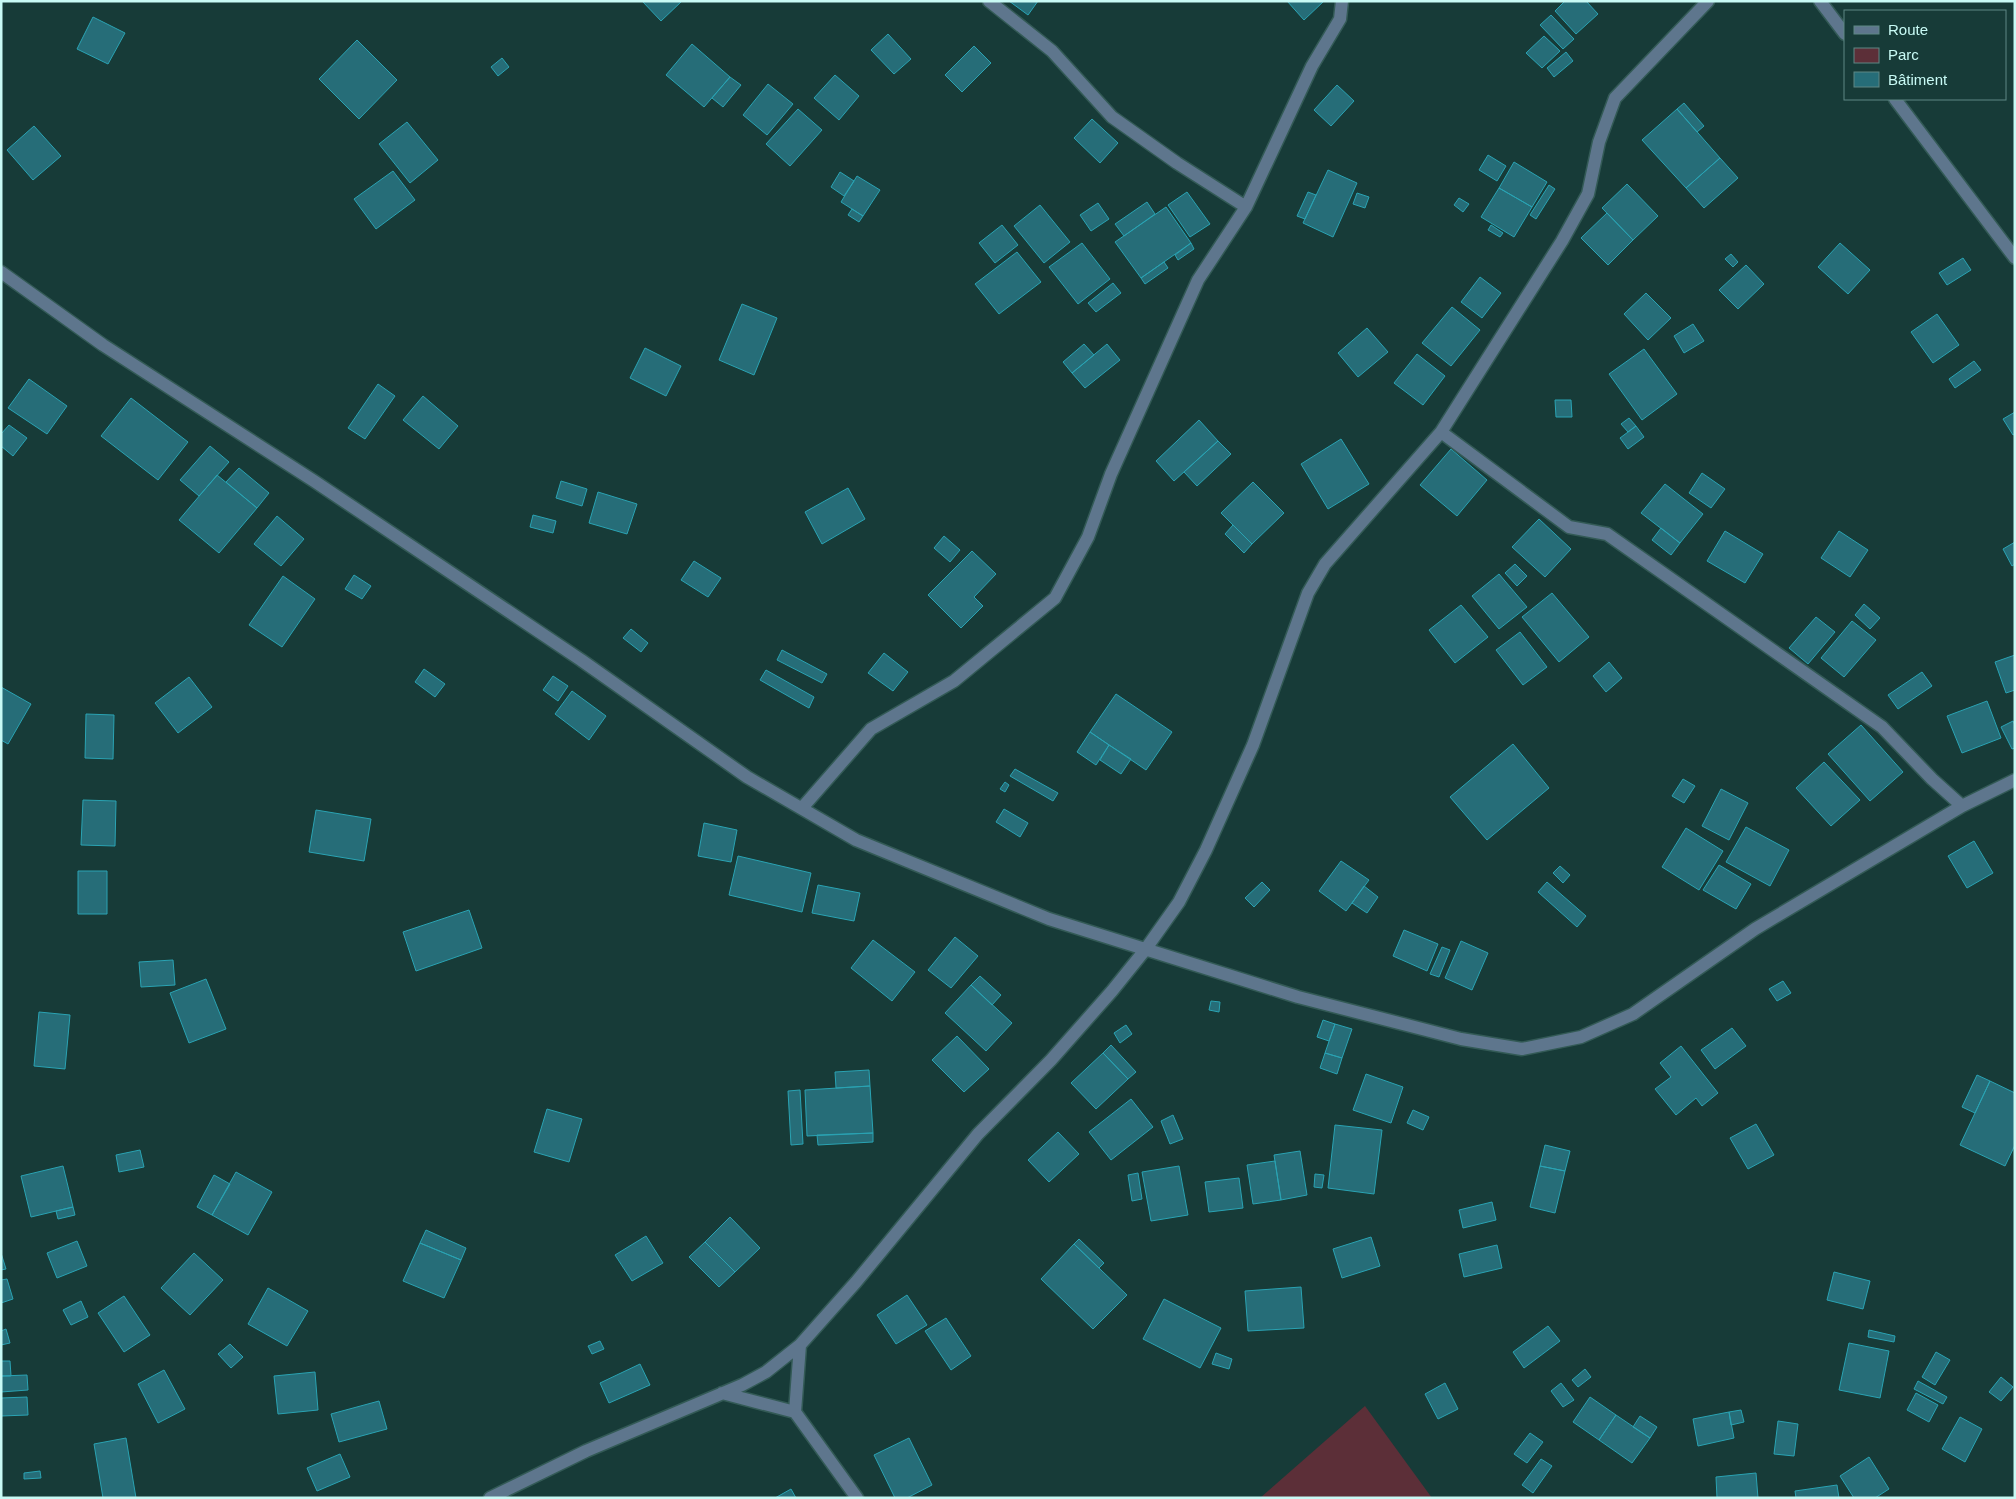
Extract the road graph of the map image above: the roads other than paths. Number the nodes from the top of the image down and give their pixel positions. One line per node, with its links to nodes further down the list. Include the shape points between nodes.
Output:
1 (989, 1): 7 (street, via 1052,51 1112,117)
2 (1342, 1): 7 (street, via 1340,20 1312,66)
3 (1708, 1): 10 (street, via 1615,98 1599,142 1588,194 1562,241)
4 (1820, 1): 5 (street)
5 (1844, 33)
6 (1896, 100): 8 (street)
7 (1246, 207): 13 (street, via 1198,280 1111,474 1088,537 1055,598 954,681 871,729)
8 (2015, 258)
9 (1, 272): 13 (street, via 103,344 581,660 747,777)
10 (1441, 432): 12 (street, via 1569,527 1607,534 1805,671 1882,727); 14 (street, via 1325,564 1308,593 1253,745 1206,850 1179,902)
11 (2015, 780): 12 (street)
12 (1962, 806): 14 (street, via 1755,929 1633,1014 1581,1037 1522,1049 1461,1038 1298,997)
13 (802, 808): 14 (street, via 856,840 1050,919)
14 (1145, 950): 15 (street, via 1051,1060 978,1134)
15 (800, 1345): 16 (street, via 766,1372); 17 (street)
16 (722, 1393): 17 (street); 18 (street, via 586,1451)
17 (795, 1412): 19 (street)
18 (490, 1498)
19 (857, 1498)

